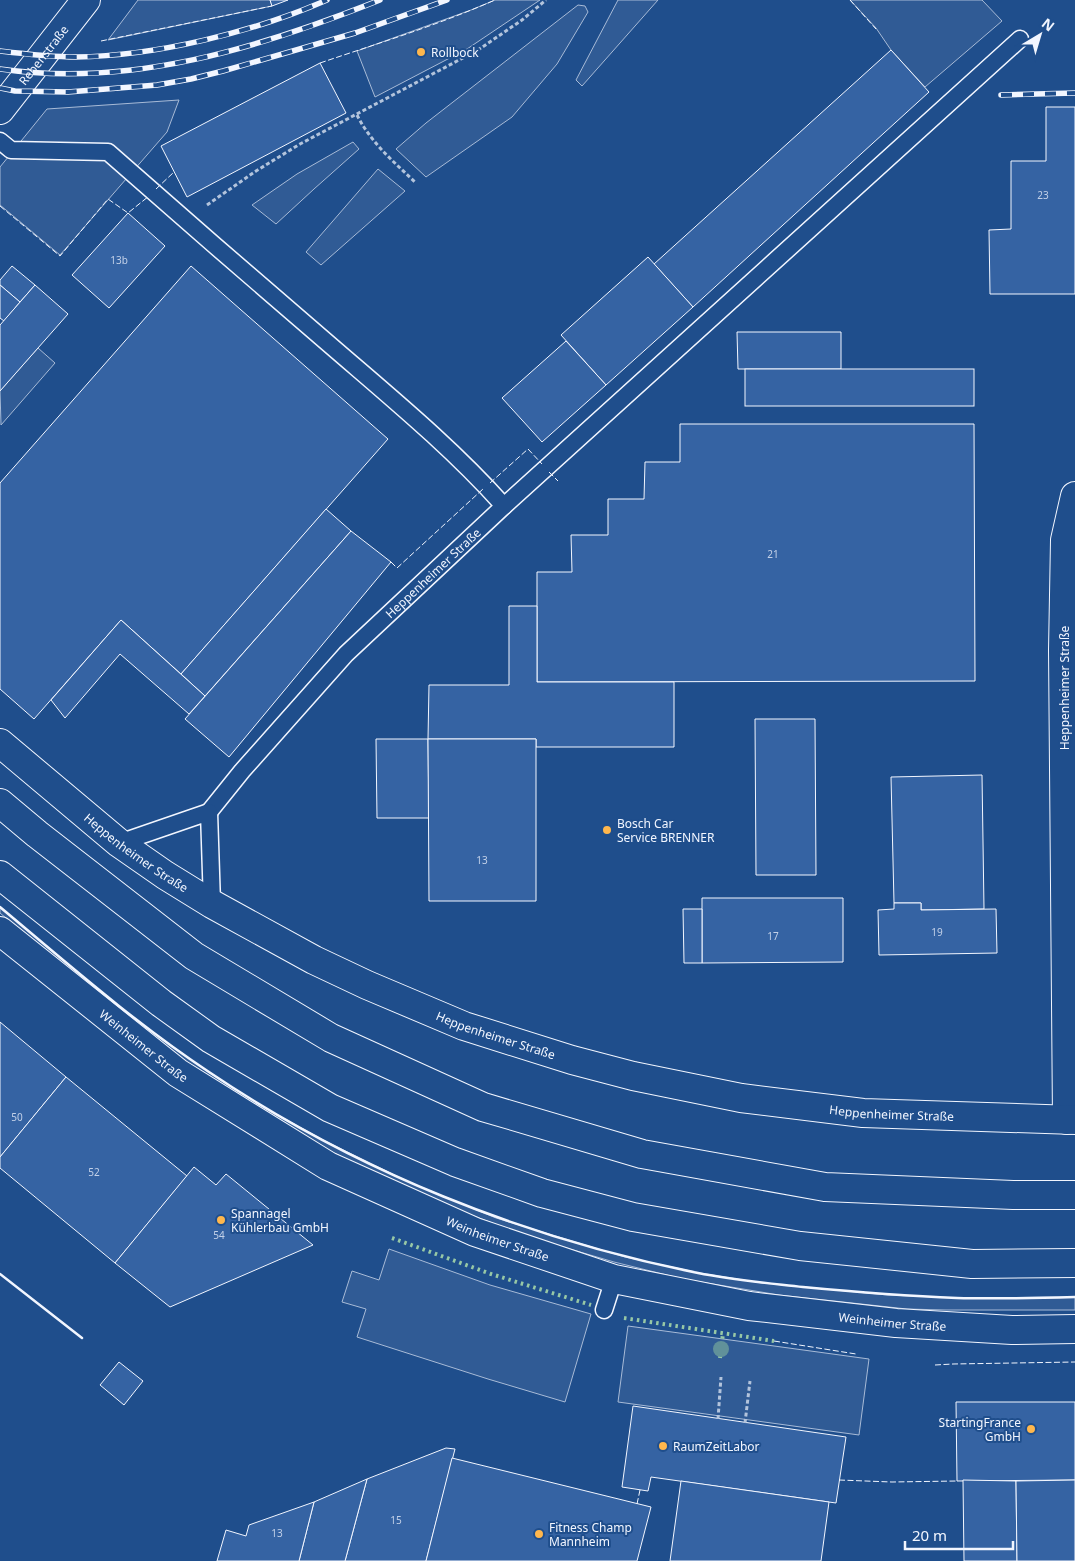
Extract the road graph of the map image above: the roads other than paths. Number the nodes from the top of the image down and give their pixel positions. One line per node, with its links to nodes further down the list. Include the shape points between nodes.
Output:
1 (86, 0): 3 (main road, Rebenstraße)
2 (1020, 39): 6 (lane, Heppenheimer Straße)
3 (0, 110)
4 (0, 141): 6 (lane, via 11,150 108,152 432,433)
5 (1075, 496): 7 (main road, Heppenheimer Straße, via 1065,540)
6 (504, 506): 10 (lane, Heppenheimer Straße, via 346,654)
7 (1069, 712): 15 (main road, Heppenheimer Straße)
8 (0, 743): 11 (main road, Heppenheimer Straße)
9 (0, 803): 16 (main road, via 194,956 331,1038 483,1107 642,1154 826,1186)
10 (209, 812): 11 (lane); 13 (lane)
11 (119, 843): 13 (main road, Heppenheimer Straße)
12 (0, 875): 17 (main road, via 211,1039 330,1108 455,1162 542,1193 633,1217 800,1246 972,1264)
13 (212, 904): 15 (main road, Heppenheimer Straße, via 314,960 464,1026 633,1076 741,1098 864,1113)
14 (0, 931): 18 (main road, Weinheimer Straße, via 178,1073 328,1166 475,1232)
15 (1071, 1120)
16 (1075, 1195)
17 (1075, 1263)
18 (614, 1279): 19 (lane); 20 (main road, Weinheimer Straße, via 749,1306 896,1323 1012,1330)
19 (604, 1310)
20 (1075, 1329)

